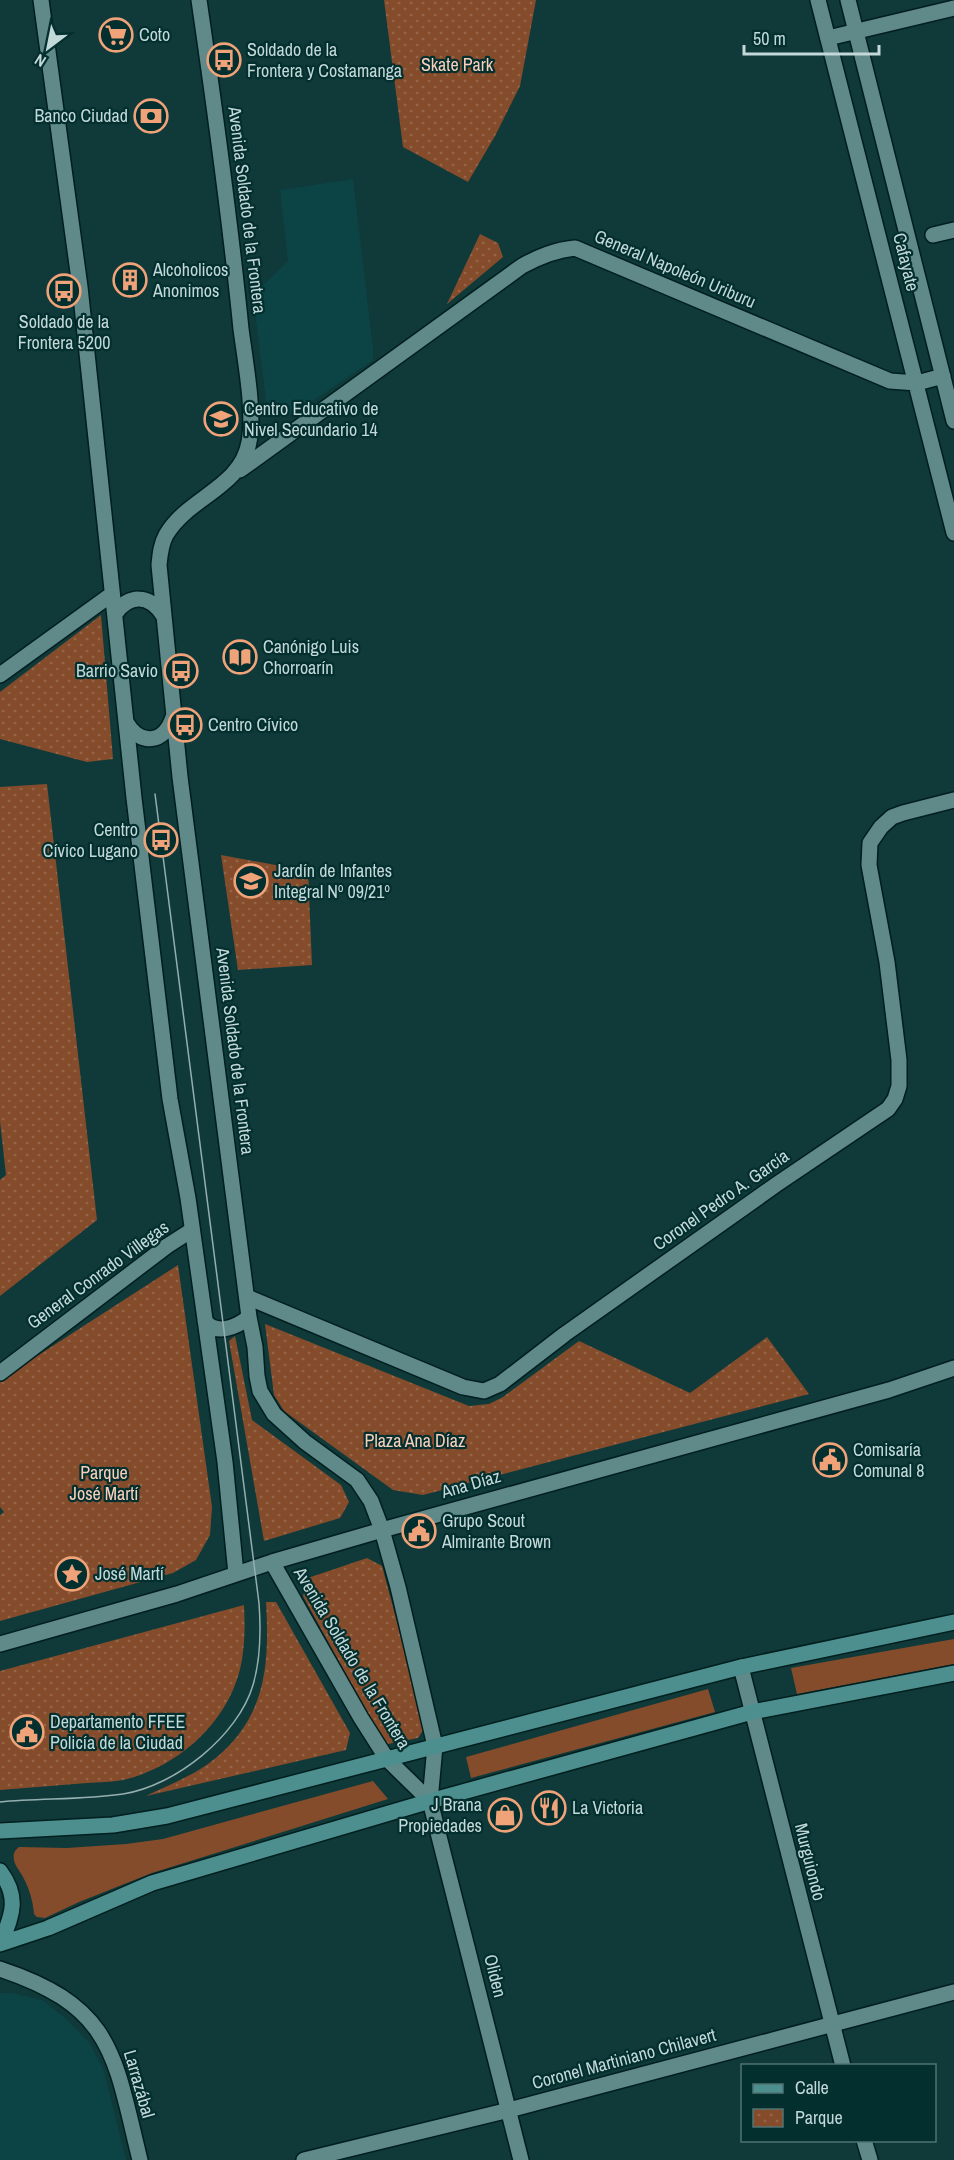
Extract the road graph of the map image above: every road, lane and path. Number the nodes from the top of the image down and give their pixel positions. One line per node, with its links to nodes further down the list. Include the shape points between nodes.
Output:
1 (41, 0): 15 (street, via 80,287)
2 (199, 0): 13 (street, Avenida Soldado de la Frontera, via 225,178 250,421 249,442)
3 (818, 0): 7 (street, Cafayate)
4 (848, 0): 6 (street, Cafayate)
5 (954, 8): 6 (street)
6 (857, 33): 7 (street); 10 (street, Cafayate)
7 (828, 38): 11 (street, Cafayate)
8 (954, 230): 9 (street)
9 (933, 235)
10 (943, 376): 11 (street, General Napoleón Uriburu); 12 (street, Cafayate)
11 (917, 382): 13 (street, General Napoleón Uriburu, via 890,381 575,248 556,250 522,267); 14 (street, Cafayate)
12 (954, 421)
13 (235, 474): 17 (street, Avenida Soldado de la Frontera, via 166,534 159,565)
14 (954, 534)
15 (112, 594): 16 (street); 18 (street)
16 (115, 614): 17 (street, via 129,600 138,599 157,606); 20 (street)
17 (163, 615): 19 (street, Avenida Soldado de la Frontera)
18 (0, 675)
19 (173, 717): 20 (street, via 169,728 153,739 141,738); 23 (street, Avenida Soldado de la Frontera)
20 (126, 722): 22 (street, via 170,1099)
21 (954, 800): 23 (street, Coronel Pedro A. García, via 892,817 870,843 869,865 887,962 899,1060 896,1099 888,1109 565,1334 501,1383 484,1391 464,1387)
22 (192, 1230): 25 (street); 27 (street, General Conrado Villegas)
23 (247, 1297): 24 (street, Avenida Soldado de la Frontera)
24 (249, 1317): 25 (street, via 224,1330); 28 (street, Avenida Soldado de la Frontera, via 257,1376 266,1403 305,1442 357,1479)
25 (205, 1321): 30 (street)
26 (954, 1368): 28 (street, Ana Díaz, via 889,1390)
27 (0, 1373)
28 (382, 1530): 29 (street, Ana Díaz); 36 (street, Avenida Soldado de la Frontera)
29 (272, 1562): 30 (street, Ana Díaz); 37 (street, Avenida Soldado de la Frontera)
30 (236, 1574): 32 (street, Ana Díaz)
31 (954, 1622): 33 (main road)
32 (0, 1644)
33 (741, 1667): 35 (street, Murguiondo); 36 (main road)
34 (954, 1673): 35 (main road)
35 (752, 1712): 38 (main road); 44 (street, Murguiondo)
36 (435, 1746): 37 (main road); 38 (street, Avenida Soldado de la Frontera)
37 (387, 1759): 38 (street, Avenida Soldado de la Frontera); 39 (main road, via 167,1816 113,1825)
38 (430, 1801): 41 (main road, via 152,1883 48,1928); 46 (street, Oliden)
39 (0, 1831)
40 (0, 1871): 41 (main road, via 8,1881 13,1907)
41 (1, 1943)
42 (0, 1969): 48 (street, Larrazábal, via 65,1998 94,2025 118,2073)
43 (954, 1992): 44 (street, Coronel Martiniano Chilavert)
44 (832, 2025): 45 (street, Murguiondo); 46 (street, Coronel Martiniano Chilavert)
45 (842, 2064)
46 (509, 2110): 49 (street, Coronel Martiniano Chilavert); 50 (street, Oliden)
47 (865, 2142): 51 (street)
48 (140, 2160)
49 (304, 2160)
50 (521, 2160)
51 (870, 2160)

